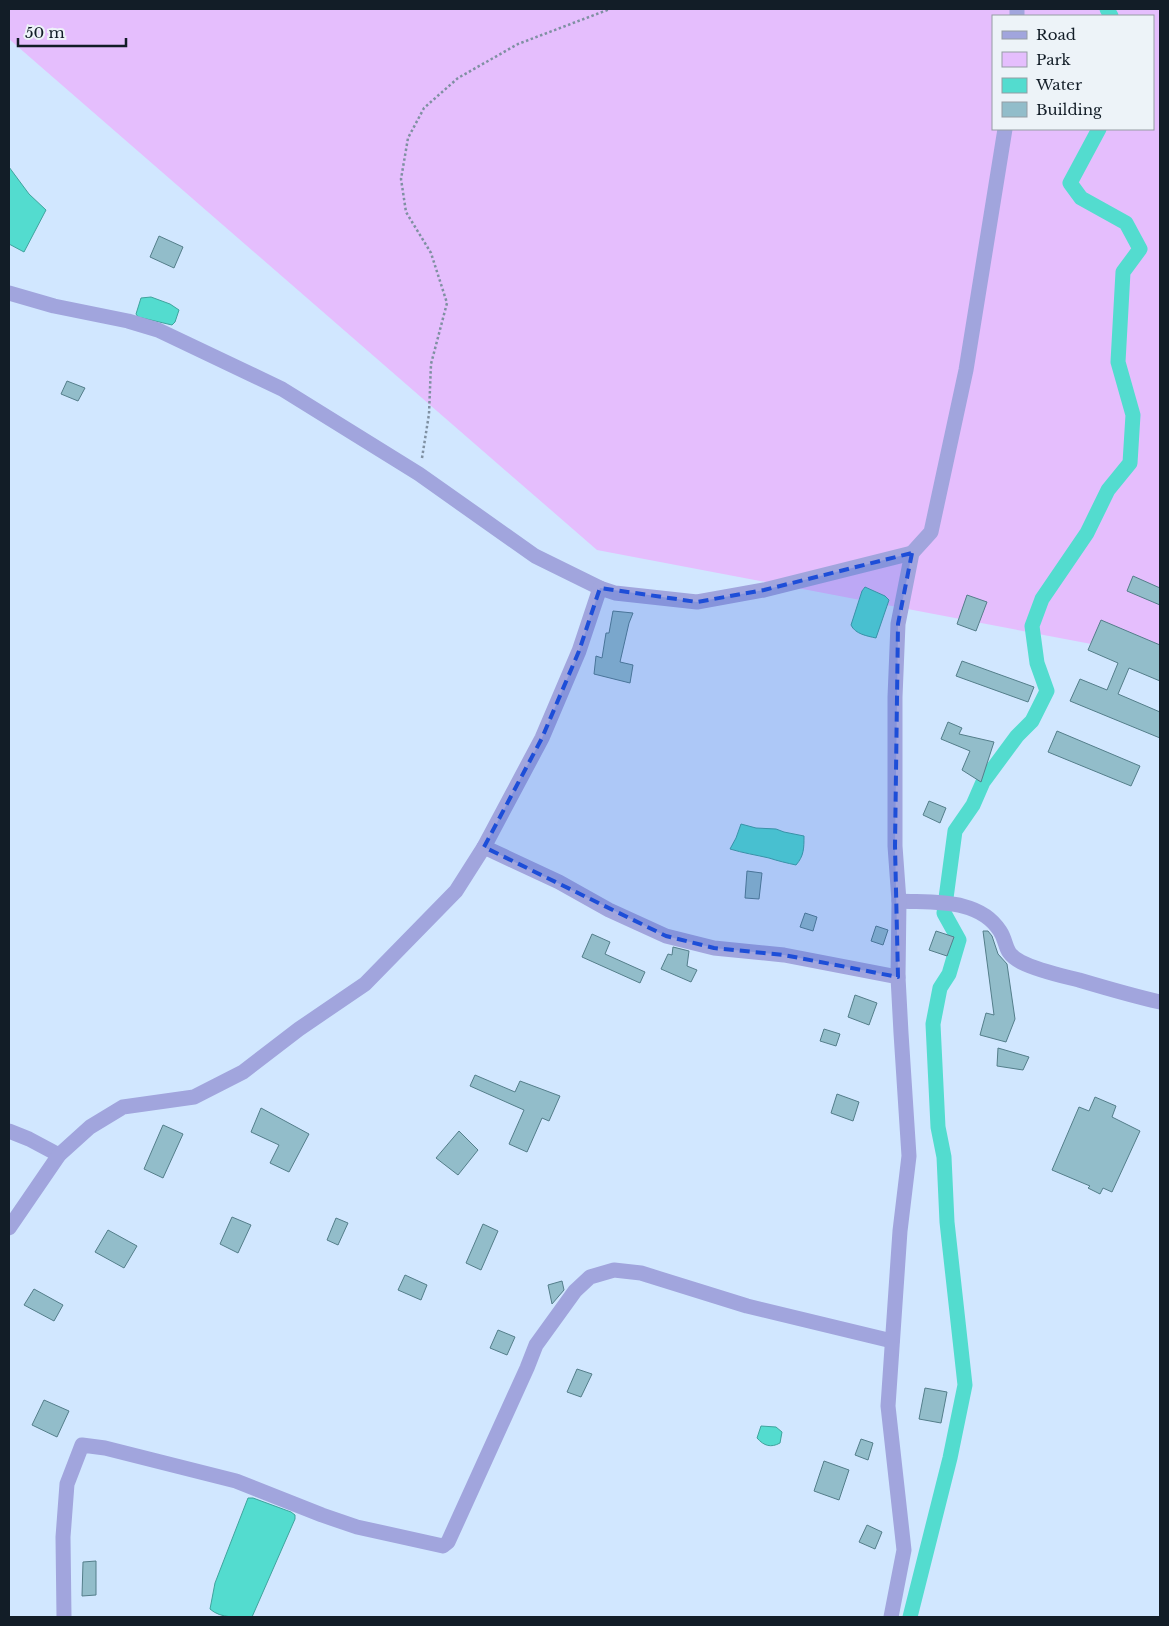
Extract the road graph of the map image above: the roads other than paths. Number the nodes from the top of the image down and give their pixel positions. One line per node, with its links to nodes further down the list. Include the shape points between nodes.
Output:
1 (1005, 130): 3 (street, via 966,370 931,532)
2 (9, 293): 4 (street, via 158,330 282,389 419,474 535,556)
3 (912, 553): 4 (street, via 764,590 697,602 615,593); 6 (street, via 898,624 895,697 895,846)
4 (600, 588): 5 (street, via 579,651 542,738)
5 (484, 847): 7 (street, via 666,936 714,948 784,956); 10 (street, via 456,891 365,984 244,1072 194,1098 123,1107 90,1127)
6 (899, 901): 7 (street); 8 (street, via 956,904 980,912 992,920 1002,933 1006,949 1018,961 1036,969)
7 (898, 976): 12 (street, via 909,1156)
8 (1160, 1002)
9 (9, 1131): 10 (street)
10 (59, 1155): 11 (street)
11 (9, 1228)
12 (892, 1341): 13 (street, via 747,1306 641,1273 614,1270 590,1277 575,1291 536,1345 452,1534 443,1546 357,1527 236,1481 106,1448 82,1446 67,1484 63,1536); 14 (street, via 888,1406 904,1550)
13 (64, 1617)
14 (891, 1617)

